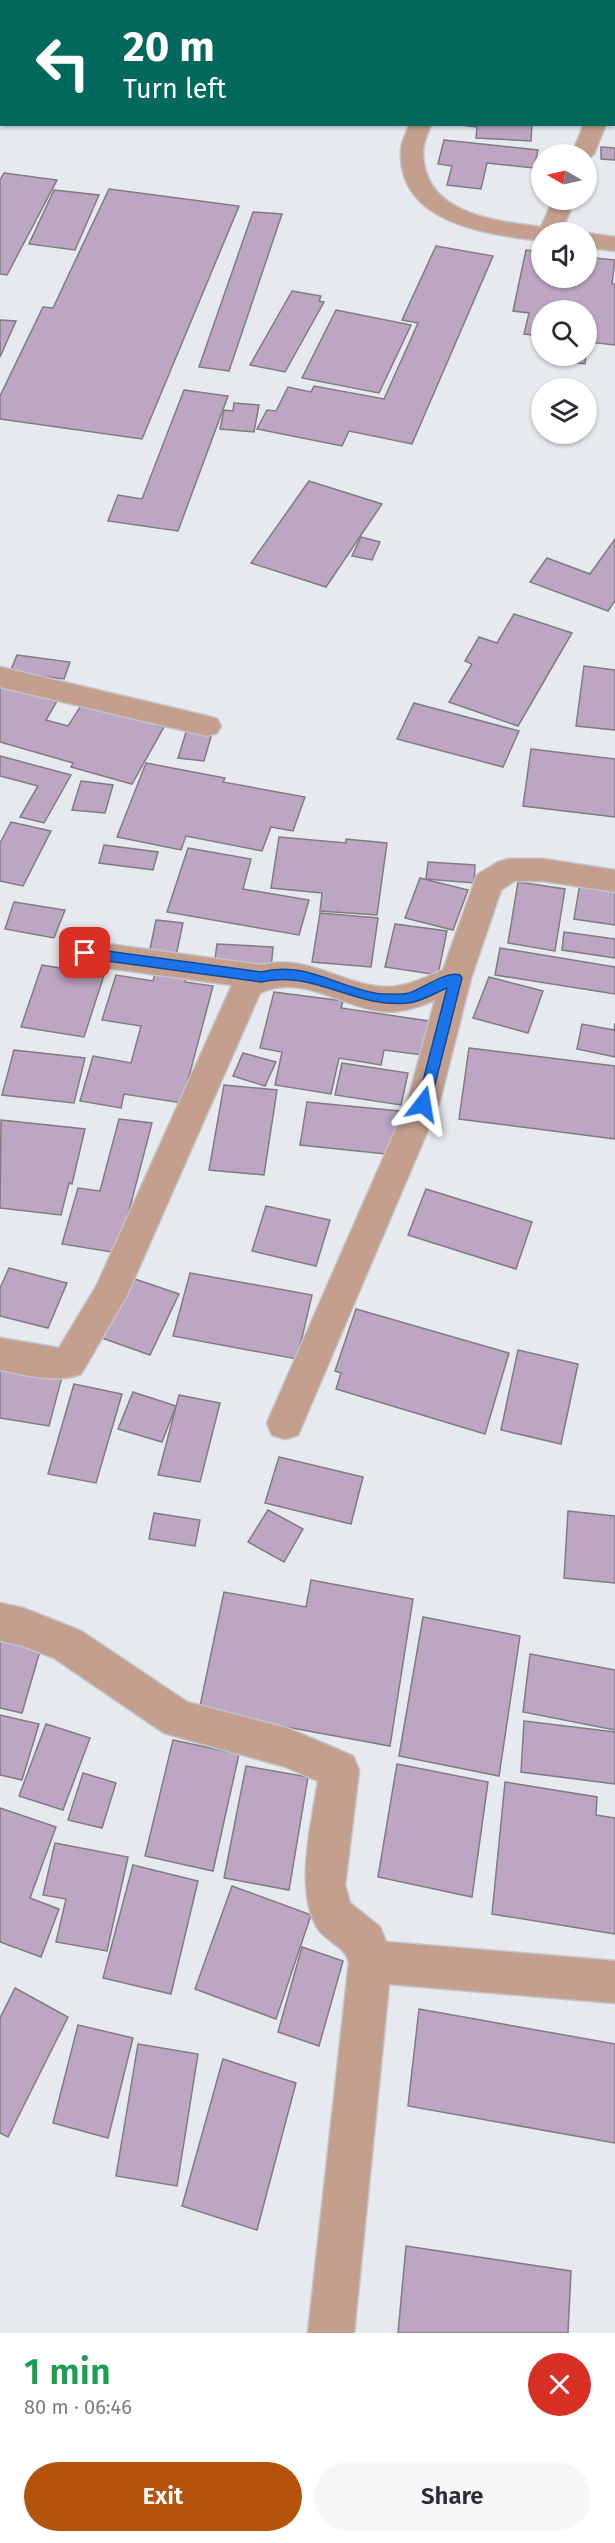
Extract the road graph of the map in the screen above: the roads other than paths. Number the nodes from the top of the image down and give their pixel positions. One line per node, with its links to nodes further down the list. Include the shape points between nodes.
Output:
1 (419, 126): 4 (street, via 412,150 417,185 430,200 447,212 495,228)
2 (594, 126): 3 (street)
3 (587, 144)
4 (531, 233)
5 (597, 242): 6 (street)
6 (615, 244)
7 (0, 677): 8 (street)
8 (207, 726)
9 (615, 881): 12 (street, via 543,870 509,870 488,883)
10 (85, 953): 11 (street)
11 (261, 977): 12 (street, via 294,973 381,999 409,998); 13 (street, via 248,985 242,996 110,1295 69,1363 53,1364)
12 (456, 978): 14 (street, via 423,1104)
13 (0, 1354)
14 (285, 1423)
15 (0, 1622): 16 (street, via 67,1644 178,1719 287,1748 339,1770 325,1885 333,1915 365,1942)
16 (370, 1962): 17 (street); 18 (street)
17 (615, 1982)
18 (331, 2333)

